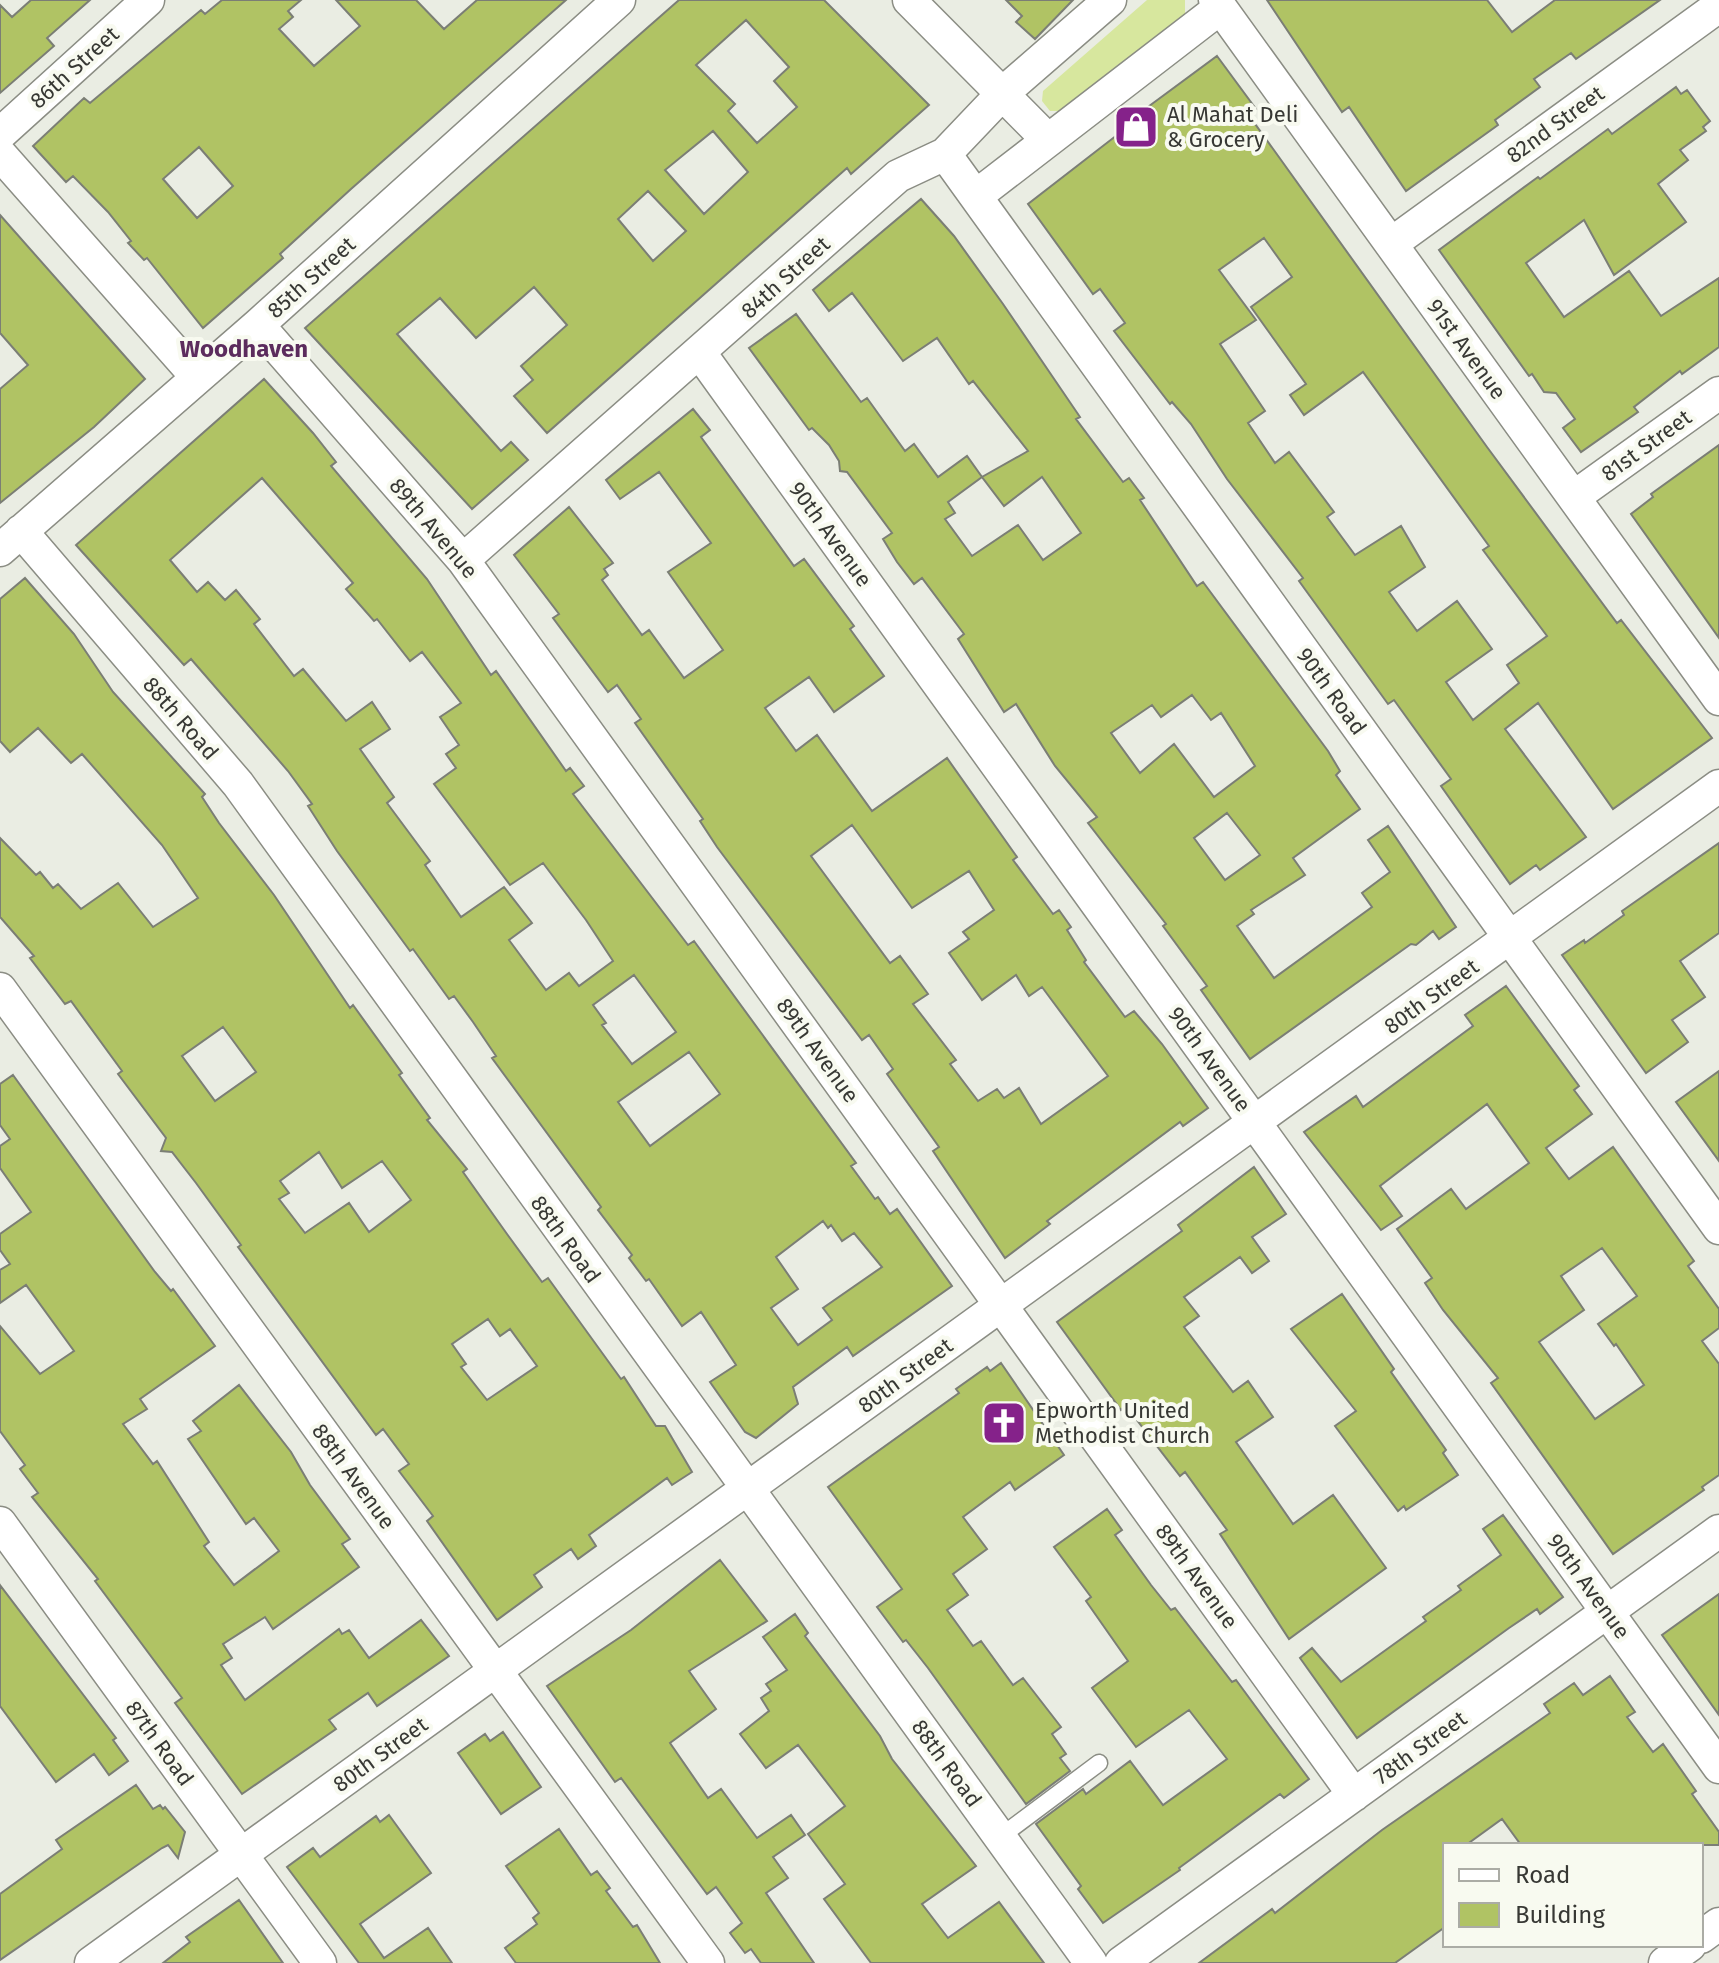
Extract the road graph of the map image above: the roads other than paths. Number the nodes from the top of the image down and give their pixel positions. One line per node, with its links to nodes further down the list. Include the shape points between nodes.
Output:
1 (148, 0): 8 (street, 86th Street)
2 (619, 0): 14 (street, 85th Street)
3 (909, 0): 7 (street)
4 (1110, 0): 7 (street, 84th Street)
5 (1218, 4): 9 (street); 13 (street, 91st Avenue)
6 (1719, 6): 13 (street, 82nd Street)
7 (1004, 92): 9 (street); 11 (street, 84th Street)
8 (0, 134)
9 (1048, 140): 12 (street)
10 (0, 154): 16 (street)
11 (945, 154): 12 (street, 90th Road); 15 (street, 84th Street, via 898,176)
12 (976, 196): 23 (street, 90th Road)
13 (1391, 244): 18 (street, 91st Avenue)
14 (258, 325): 16 (street, 85th Street); 20 (street, 89th Avenue)
15 (700, 353): 20 (street, 84th Street); 25 (street, 90th Avenue)
16 (197, 377): 19 (street, 85th Street)
17 (1719, 393): 18 (street, 81st Street)
18 (1574, 497): 21 (street, 91st Avenue)
19 (10, 540): 28 (street, 88th Road, via 238,784)
20 (463, 560): 27 (street, 89th Avenue)
21 (1719, 699)
22 (1719, 786): 23 (street, 80th Street)
23 (1510, 938): 25 (street, 80th Street); 26 (street, 90th Road)
24 (0, 989): 32 (street, 88th Avenue)
25 (1255, 1121): 27 (street, 80th Street); 31 (street, 90th Avenue)
26 (1719, 1228)
27 (1002, 1305): 28 (street, 80th Street); 35 (street, 89th Avenue)
28 (748, 1488): 32 (street, 80th Street); 36 (street, 88th Road)
29 (0, 1523): 37 (street, 87th Road)
30 (1719, 1531): 31 (street, 78th Street)
31 (1607, 1612): 34 (street, 90th Avenue); 35 (street, 78th Street)
32 (495, 1671): 37 (street, 80th Street); 41 (street, 88th Avenue)
33 (1099, 1763): 36 (lane)
34 (1719, 1767)
35 (1354, 1795): 43 (street, 78th Street)
36 (1000, 1837): 42 (street, 88th Road)
37 (241, 1854): 39 (street, 80th Street); 40 (street, 87th Road)
38 (1687, 1947): 44 (street)
39 (91, 1963)
40 (320, 1963)
41 (708, 1963)
42 (1091, 1963)
43 (1121, 1963)
44 (1665, 1963)

